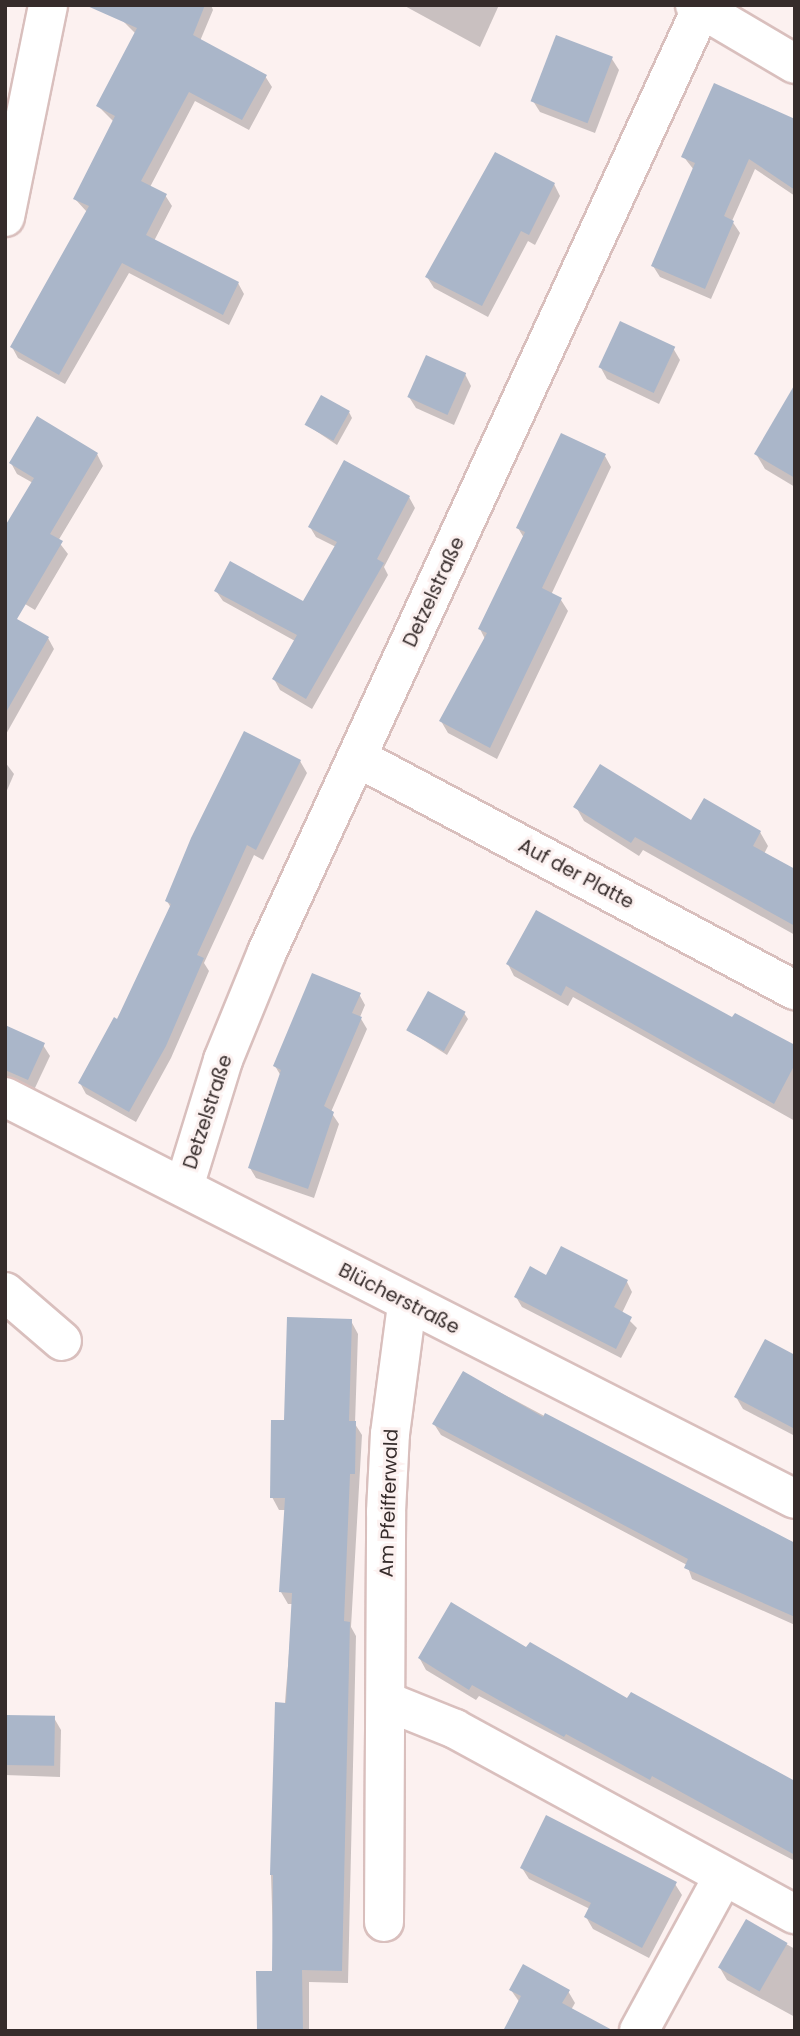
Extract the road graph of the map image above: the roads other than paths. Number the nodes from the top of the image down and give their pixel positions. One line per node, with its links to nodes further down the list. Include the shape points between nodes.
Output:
1 (48, 5): 4 (street)
2 (700, 6): 3 (street); 5 (street, Detzelstraße)
3 (795, 64)
4 (5, 217)
5 (358, 758): 6 (street, Auf der Platte); 8 (street, Detzelstraße, via 223,1060)
6 (795, 990)
7 (5, 1097): 8 (street, Blücherstraße)
8 (184, 1187): 10 (street, Blücherstraße)
9 (5, 1292): 11 (street)
10 (407, 1304): 12 (street, Blücherstraße); 13 (street, Am Pfeifferwald, via 390,1434 386,1512)
11 (62, 1342)
12 (795, 1499)
13 (388, 1702): 14 (street, via 455,1730); 16 (street, Am Pfeifferwald)
14 (723, 1877): 15 (street); 17 (street)
15 (795, 1914)
16 (384, 1922)
17 (639, 2031)

